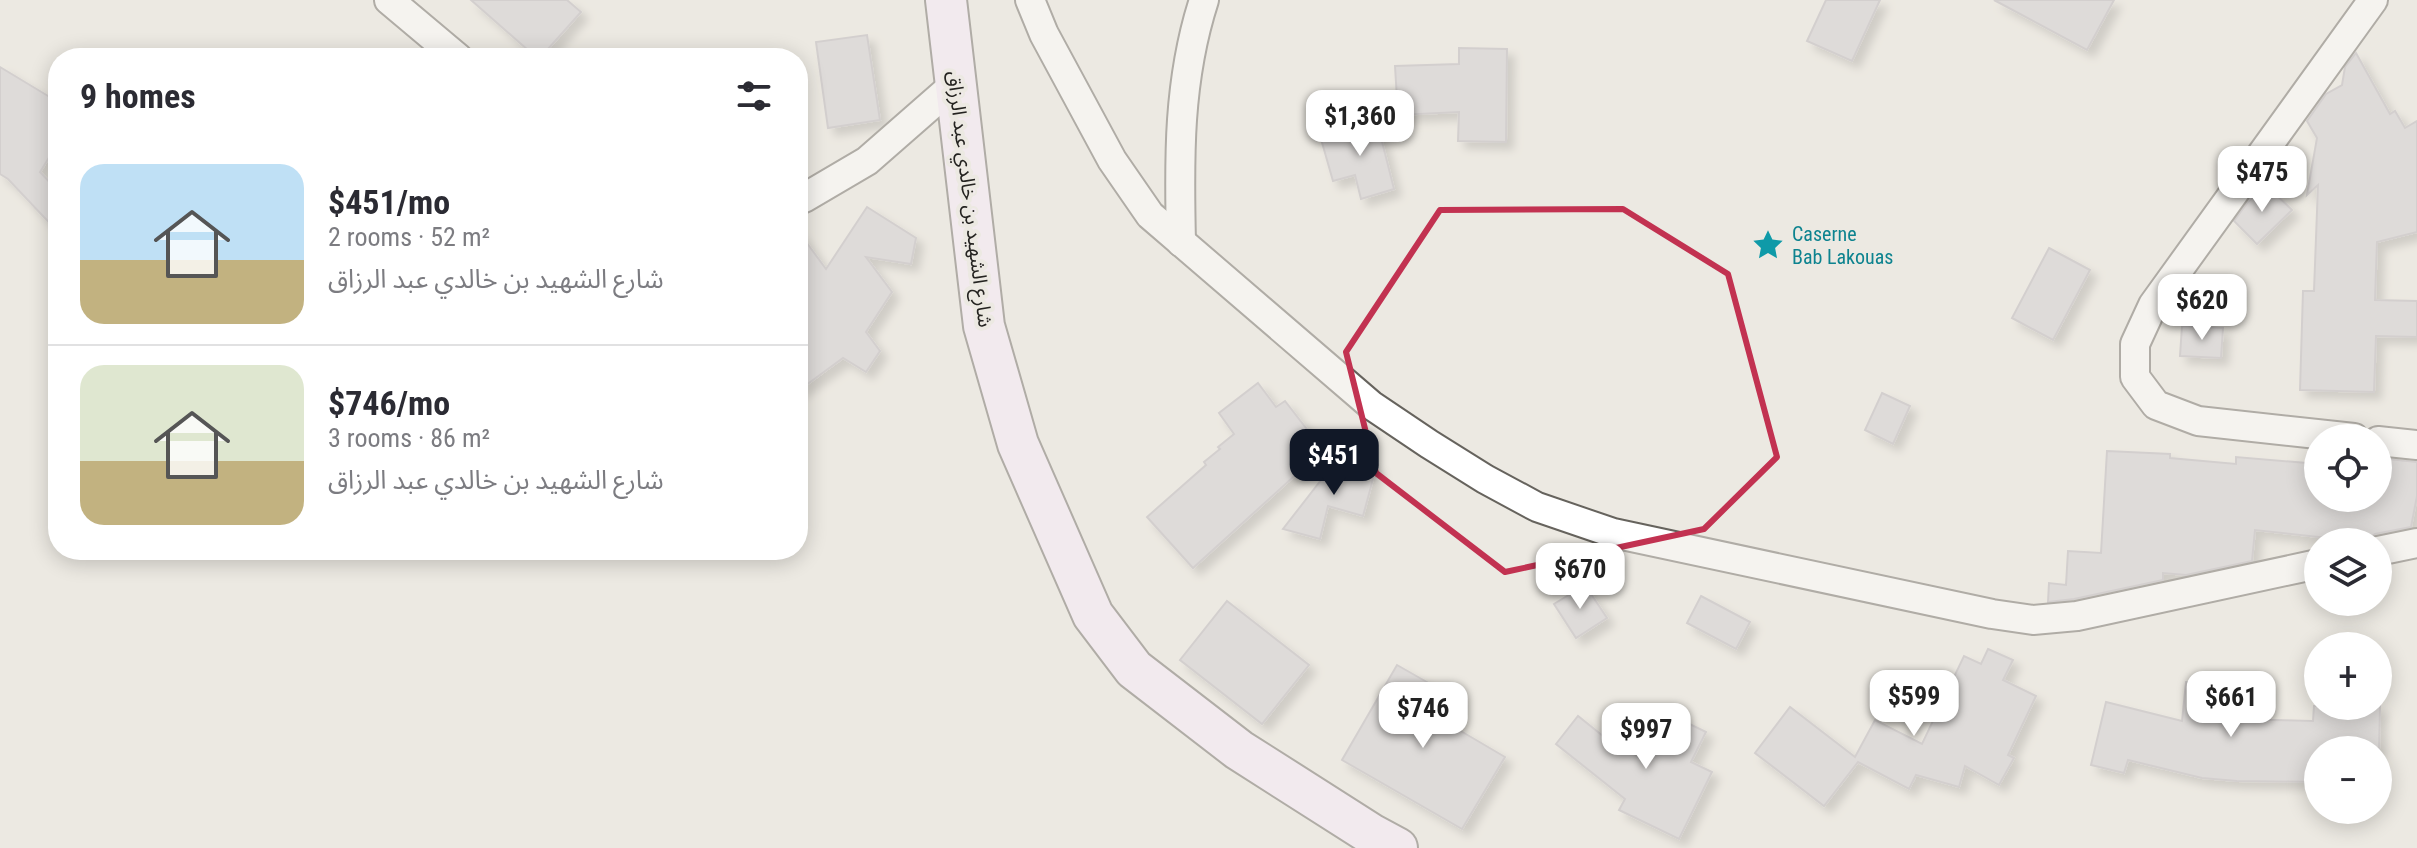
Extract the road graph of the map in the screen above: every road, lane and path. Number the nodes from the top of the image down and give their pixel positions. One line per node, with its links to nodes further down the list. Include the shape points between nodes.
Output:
1 (389, 0): 6 (street)
2 (946, 0): 7 (main road, شارع الشهيد بن خالدي عبد الرزاق)
3 (1030, 0): 9 (street, via 1112,160 1150,215)
4 (1204, 0): 9 (street, via 1183,86 1178,150)
5 (2373, 0): 10 (street, via 2153,305 2135,344 2135,377 2156,405 2198,421)
6 (446, 48)
7 (955, 84): 8 (street, via 867,161); 16 (main road, شارع الشهيد بن خالدي عبد الرزاق, via 984,326 1018,444 1093,615 1134,669 1239,750)
8 (808, 196)
9 (1181, 242): 15 (street, via 1371,405 1537,507 1613,533 2033,620 2077,616)
10 (2304, 433)
11 (2392, 442): 12 (street)
12 (2417, 445)
13 (2417, 543): 14 (street)
14 (2392, 548)
15 (2304, 567)
16 (1397, 848)

